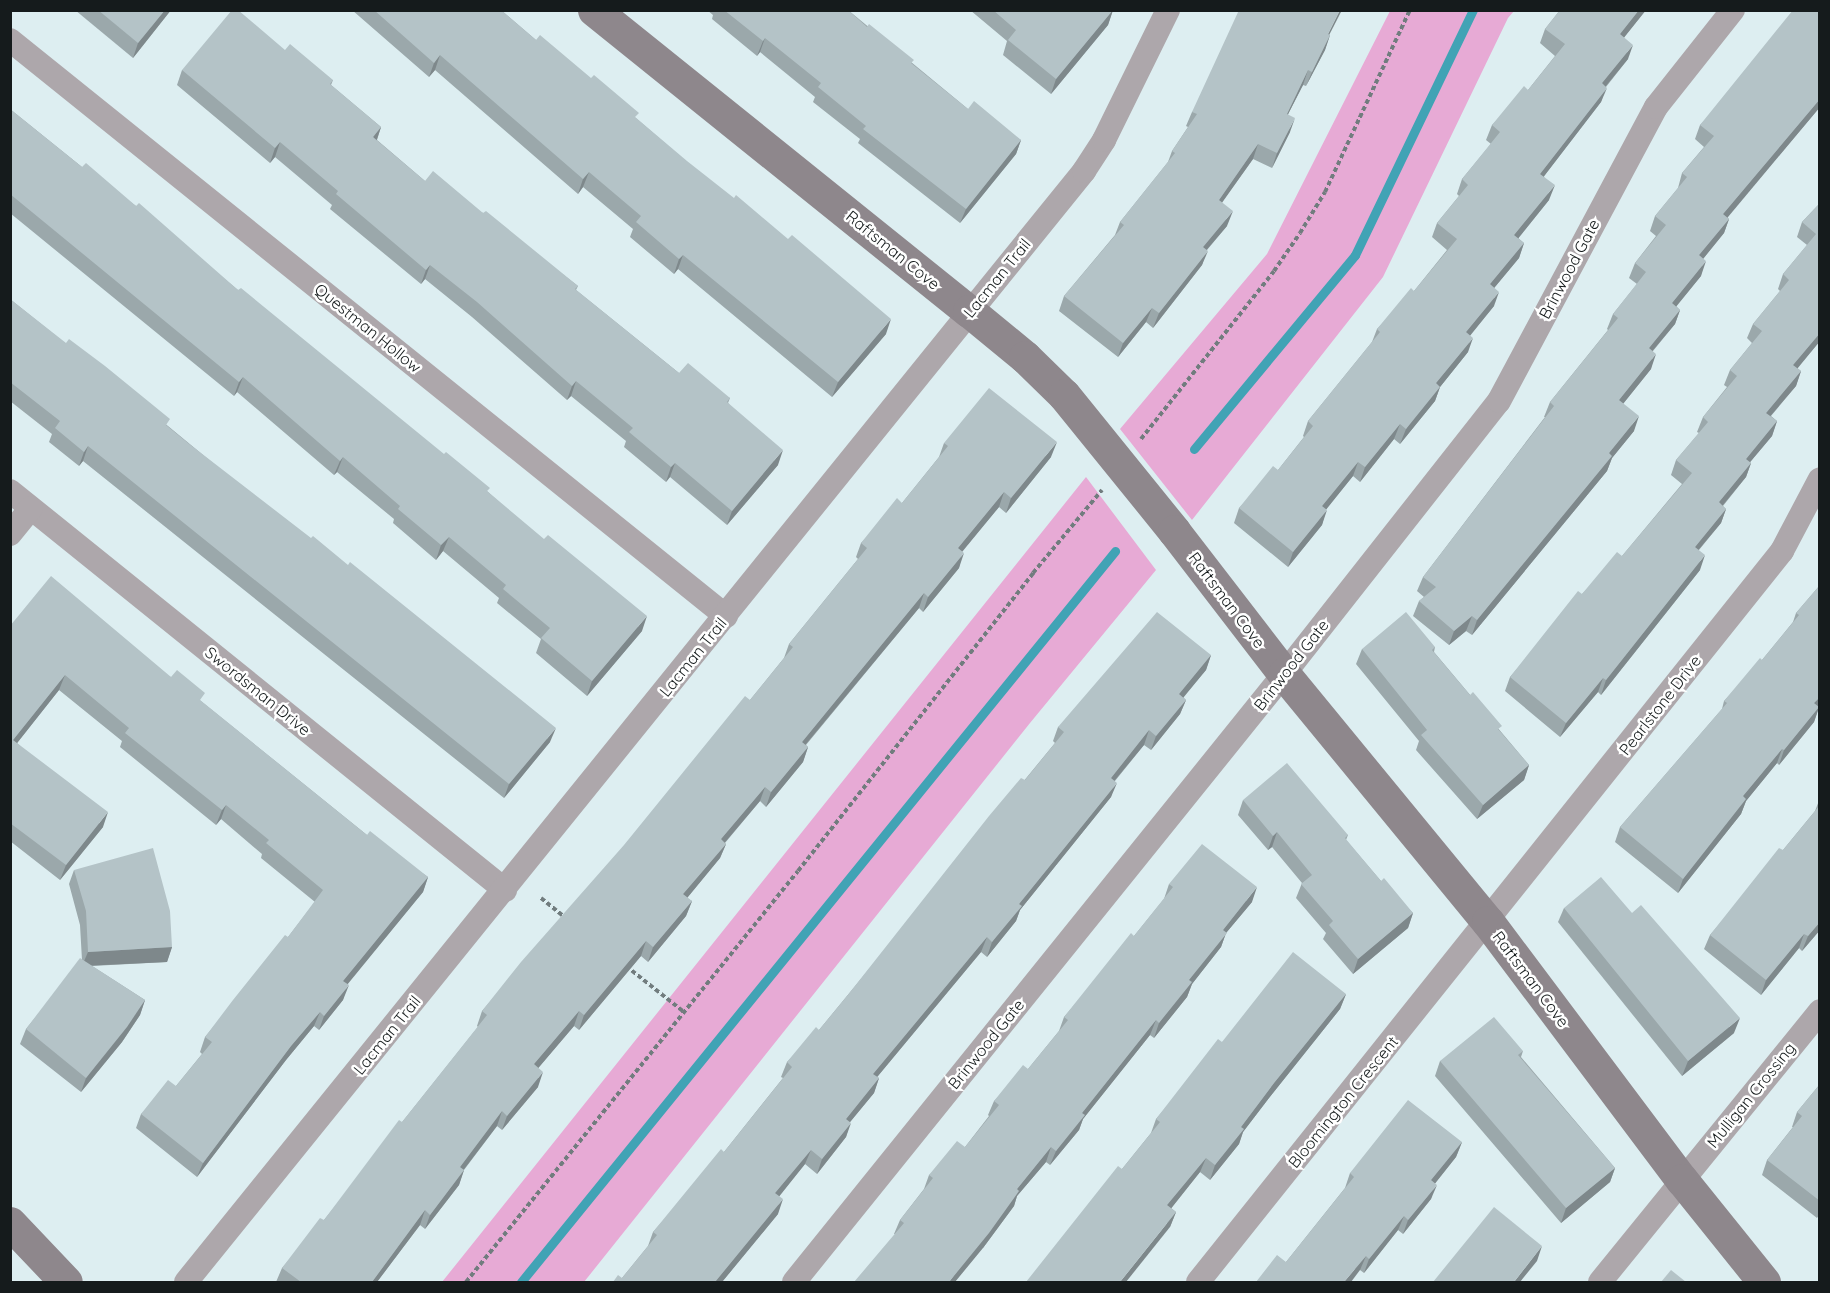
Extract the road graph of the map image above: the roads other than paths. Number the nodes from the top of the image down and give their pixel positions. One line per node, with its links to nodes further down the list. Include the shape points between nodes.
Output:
1 (594, 10): 5 (street, Raftsman Cove)
2 (1168, 10): 5 (street, Lacman Trail, via 1104,140 1084,171)
3 (1733, 10): 11 (street, Brinwood Gate, via 1656,107 1499,401)
4 (10, 40): 10 (street, Questman Hollow)
5 (969, 311): 10 (street, Lacman Trail); 11 (street, Raftsman Cove, via 1064,395)
6 (1820, 479): 13 (street, Pearlstone Drive, via 1782,551)
7 (10, 491): 8 (street, Swordsman Drive)
8 (31, 508): 9 (street); 12 (street, Swordsman Drive)
9 (10, 534)
10 (726, 616): 12 (street, Lacman Trail)
11 (1284, 674): 13 (street, Raftsman Cove); 19 (street, Brinwood Gate)
12 (505, 890): 18 (street, Lacman Trail)
13 (1488, 922): 15 (street, Raftsman Cove); 20 (street, Bloomington Crescent)
14 (1820, 1011): 15 (street, Mulligan Crossing)
15 (1682, 1180): 21 (street); 22 (street, Raftsman Cove)
16 (10, 1223): 17 (street)
17 (66, 1282)
18 (186, 1282)
19 (794, 1282)
20 (1198, 1282)
21 (1600, 1282)
22 (1764, 1282)

